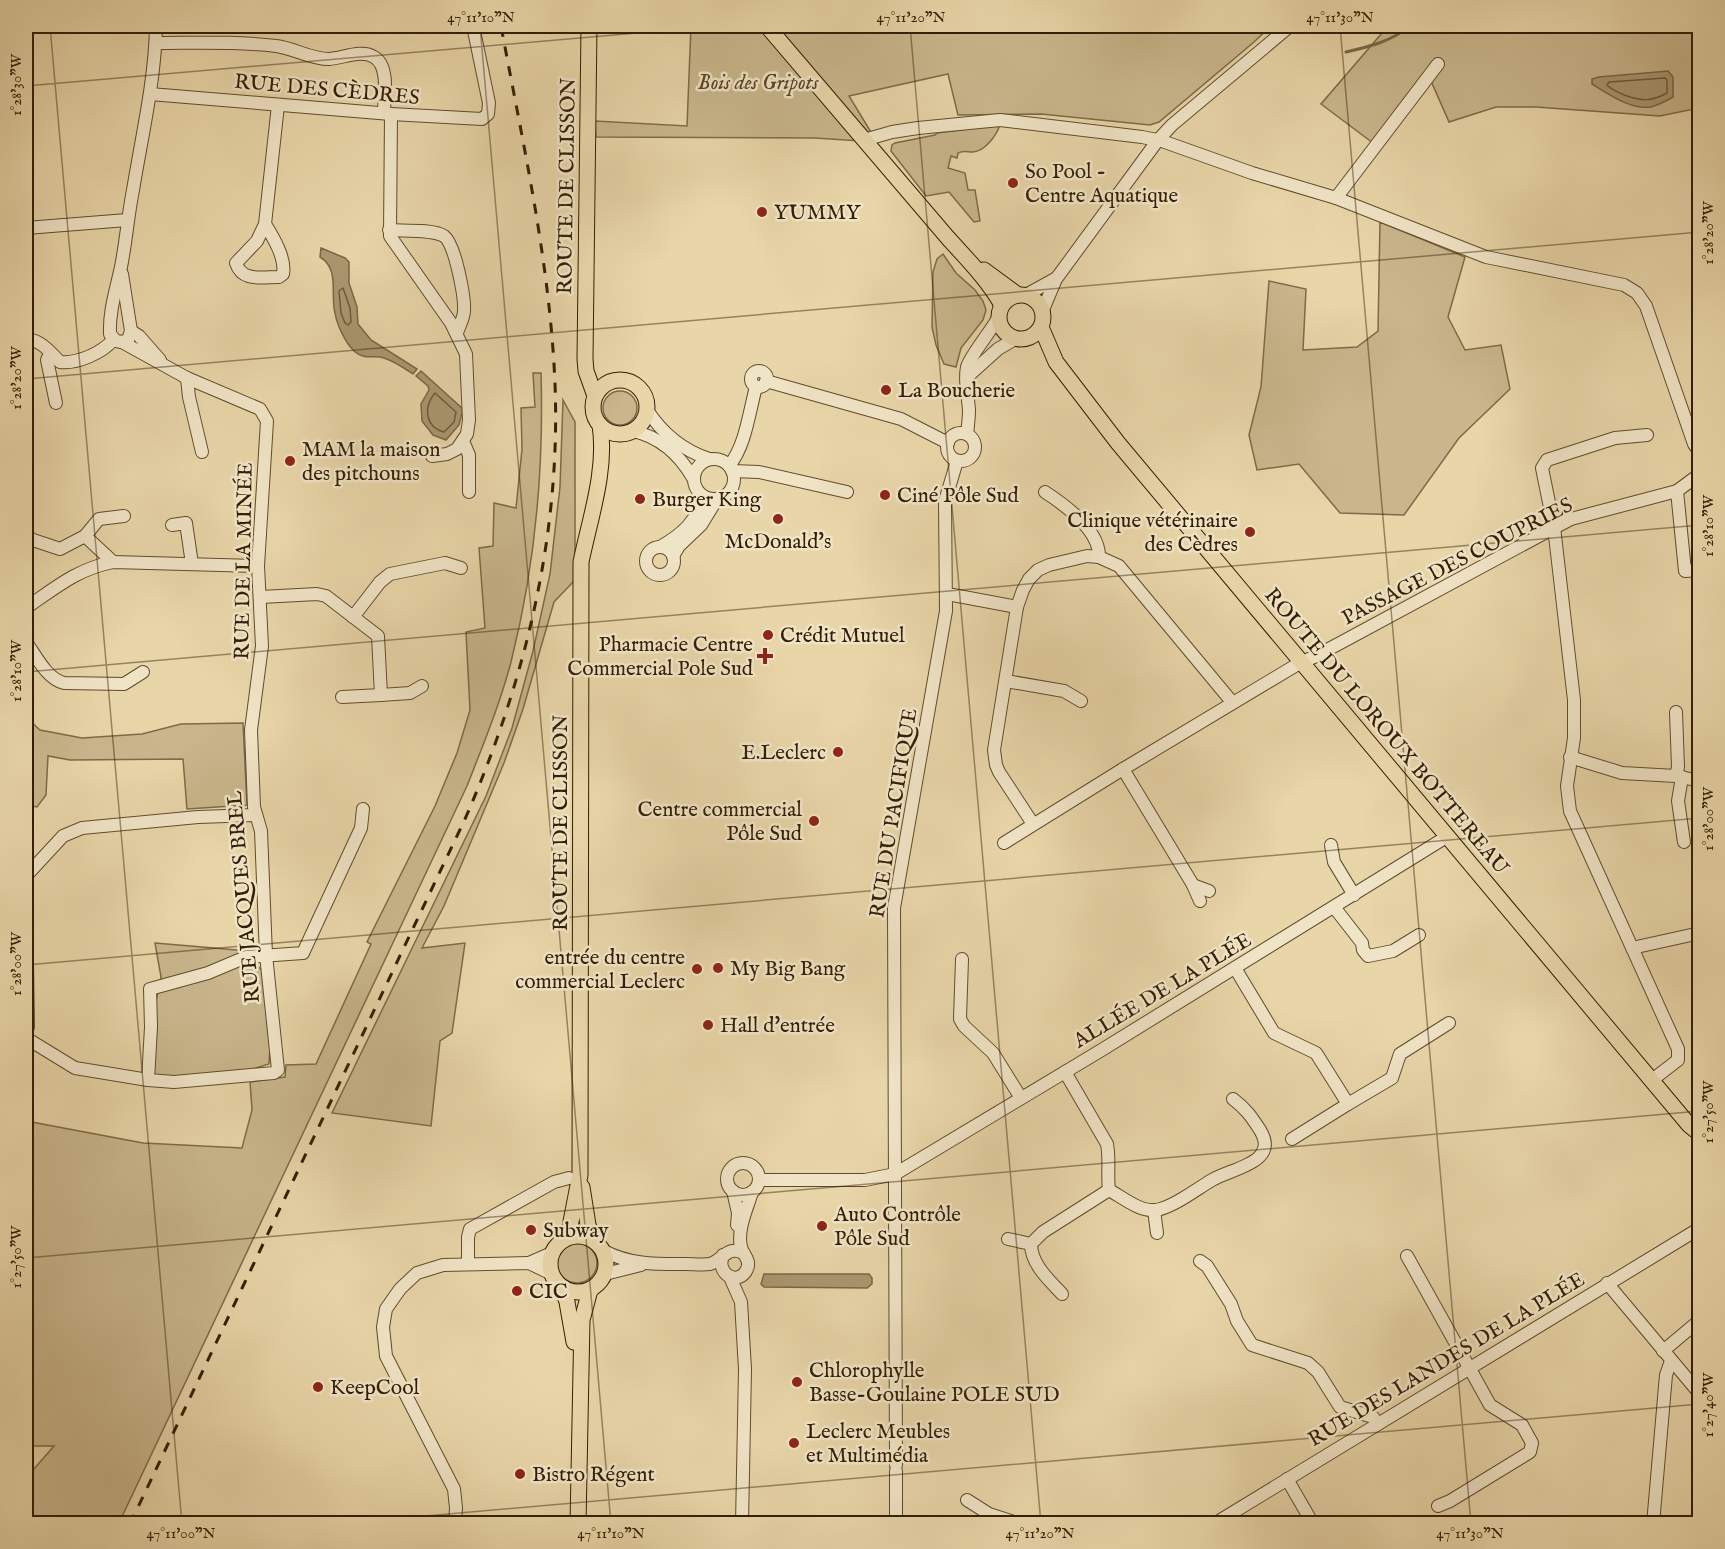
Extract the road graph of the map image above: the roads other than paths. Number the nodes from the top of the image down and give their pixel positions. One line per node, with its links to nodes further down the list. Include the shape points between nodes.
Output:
1 (156, 26): 6 (street)
2 (473, 26): 10 (street, RUE DES CÈDRES, via 488,114 482,118)
3 (589, 26): 30 (main road, ROUTE DE CLISSON)
4 (767, 26): 11 (main road)
5 (1290, 26): 12 (street)
6 (156, 43): 8 (street); 10 (street, via 278,46 328,59 365,54 381,63)
7 (1438, 64): 13 (street)
8 (150, 94): 9 (street, RUE DES CÈDRES); 14 (street)
9 (278, 105): 10 (street, RUE DES CÈDRES); 15 (street)
10 (387, 114): 17 (street)
11 (864, 140): 12 (street, via 918,128 1000,120); 18 (main road)
12 (1158, 140): 13 (street); 20 (street)
13 (1336, 198): 47 (street, via 1486,256 1632,289 1646,306)
14 (127, 220): 16 (street); 19 (street)
15 (265, 224): 15 (street, via 257,241 236,263 245,277 283,274 285,268)
16 (26, 228)
17 (389, 230): 26 (street); 26 (street, via 432,233 449,241 464,311)
18 (969, 260): 21 (main road); 22 (main road, via 994,291)
19 (121, 266): 24 (street, via 110,315); 25 (street)
20 (1056, 279): 21 (street); 23 (street)
21 (1022, 295): 22 (main road, via 1012,296); 23 (main road, via 1037,302)
22 (1000, 311): 28 (main road, via 1002,329); 34 (street, via 969,361)
23 (1041, 320): 28 (main road, via 1032,336); 32 (main road, ROUTE DU LOROUX BOTTEREAU)
24 (112, 325): 25 (street, via 121,321); 29 (street, via 110,334)
25 (130, 328): 29 (street, via 130,337); 33 (street, RUE DE LA MINÉE)
26 (457, 333): 44 (street, via 466,354 468,373 469,420)
27 (26, 339): 31 (street, via 41,343)
28 (1018, 339): 32 (main road, ROUTE DU LOROUX BOTTEREAU); 34 (street, via 990,354)
29 (118, 341): 31 (street, via 67,363); 33 (street, RUE DE LA MINÉE)
30 (585, 346): 36 (main road, ROUTE DE CLISSON, via 596,371); 37 (main road, ROUTE DE CLISSON, via 586,371)
31 (50, 352): 38 (street, via 47,360)
32 (1056, 362): 80 (main road, ROUTE DU LOROUX BOTTEREAU, via 1118,443)
33 (167, 368): 35 (street, RUE DE LA MINÉE)
34 (967, 377): 42 (street)
35 (187, 378): 46 (street); 71 (street, RUE DE LA MINÉE, via 260,409 267,421)
36 (612, 380): 37 (main road); 39 (main road, via 626,380 637,386)
37 (595, 396): 40 (main road, via 593,412)
38 (56, 404)
39 (647, 410): 41 (main road, via 641,424); 49 (street, via 662,431 678,444)
40 (600, 425): 41 (main road, via 612,433); 52 (main road, ROUTE DE CLISSON)
41 (628, 432): 52 (main road, ROUTE DE CLISSON, via 614,446); 54 (street, via 657,440 675,453)
42 (967, 434): 45 (street, via 957,433); 50 (street, via 975,442 975,453 968,460)
43 (1647, 435): 63 (street, via 1615,438 1547,460 1542,468)
44 (463, 441): 48 (street, via 447,454); 56 (street, via 469,455)
45 (948, 442): 50 (street, via 948,454); 51 (street, via 901,419 761,384)
46 (202, 452)
47 (1700, 453)
48 (432, 456)
49 (709, 459): 51 (street, via 720,459); 54 (street, via 697,468)
50 (957, 461): 74 (street, RUE DU PACIFIQUE, via 945,501)
51 (731, 468): 57 (street); 60 (street, via 732,487)
52 (600, 473): 127 (main road, ROUTE DE CLISSON, via 581,562)
53 (1700, 474): 55 (street, PASSAGE DES COUPRIES)
54 (693, 478): 59 (street)
55 (1677, 490): 63 (street, PASSAGE DES COUPRIES, via 1571,519); 73 (street, via 1685,571)
56 (469, 492)
57 (847, 492)
58 (1045, 492): 68 (street, via 1068,507 1097,542)
59 (703, 496): 60 (street); 66 (street, via 693,520)
60 (717, 499): 67 (street, via 701,525)
61 (124, 516): 65 (street, via 99,519)
62 (172, 525): 70 (street, via 186,523)
63 (1554, 528): 80 (street, PASSAGE DES COUPRIES); 90 (street, via 1574,700)
64 (26, 536): 65 (street, via 60,549)
65 (85, 536): 69 (street)
66 (660, 548): 67 (street); 67 (street, via 647,556 646,564 653,573 668,572)
67 (673, 556)
68 (1099, 557): 76 (street, via 1087,556 1038,570 1023,590); 87 (street, via 1119,566)
69 (113, 562): 70 (street); 77 (street, via 78,573)
70 (192, 564): 71 (street)
71 (258, 566): 75 (street, RUE DE LA MINÉE)
72 (461, 568): 78 (street, via 445,563 390,574)
73 (1700, 570)
74 (946, 596): 76 (street); 126 (street, RUE DU PACIFIQUE, via 894,908)
75 (261, 597): 78 (street, via 322,595); 89 (street, RUE DE LA MINÉE, via 262,646 251,730)
76 (1017, 607): 82 (street)
77 (26, 609)
78 (353, 617): 84 (street, via 378,636)
79 (26, 642): 81 (street, via 51,675 64,683 124,684)
80 (1301, 662): 87 (street, PASSAGE DES COUPRIES); 97 (main road, ROUTE DU LOROUX BOTTEREAU)
81 (143, 672)
82 (1006, 681): 86 (street, via 1064,691); 96 (street, via 994,750 996,765)
83 (422, 686): 84 (street, via 410,693)
84 (381, 695): 85 (street)
85 (342, 698)
86 (1081, 701)
87 (1232, 702): 91 (street, PASSAGE DES COUPRIES)
88 (1676, 712): 92 (street)
89 (252, 757): 95 (street, RUE JACQUES BREL)
90 (1570, 757): 92 (street, via 1622,773); 110 (street, via 1570,811)
91 (1123, 768): 96 (street, PASSAGE DES COUPRIES); 102 (street)
92 (1679, 776): 93 (street); 98 (street)
93 (1700, 781)
94 (363, 809): 111 (street, via 361,828 303,953)
95 (255, 814): 101 (street, via 82,828 63,836); 111 (street, RUE JACQUES BREL, via 261,831)
96 (1033, 824): 99 (street, PASSAGE DES COUPRIES)
97 (1448, 836): 104 (street, ALLÉE DE LA PLÉE); 119 (main road, ROUTE DU LOROUX BOTTEREAU)
98 (1684, 842)
99 (1004, 843)
100 (1331, 845): 104 (street, via 1334,862)
101 (26, 876)
102 (1192, 885): 103 (street); 106 (street)
103 (1209, 891)
104 (1354, 895): 107 (street, ALLÉE DE LA PLÉE)
105 (26, 896): 115 (street)
106 (1200, 901)
107 (1334, 907): 109 (street, via 1368,956 1393,951); 113 (street, ALLÉE DE LA PLÉE)
108 (1700, 933): 110 (street)
109 (1419, 935)
110 (1632, 948): 119 (street, via 1678,1049 1678,1060)
111 (266, 955): 118 (street, via 246,957 208,973 150,989); 118 (street, RUE JACQUES BREL, via 278,1070 174,1082)
112 (962, 959): 120 (street, via 960,1019 993,1053)
113 (1235, 968): 117 (street, ALLÉE DE LA PLÉE); 122 (street, via 1274,1033 1316,1053)
114 (1449, 1023): 122 (street, via 1400,1054 1392,1077)
115 (26, 1031)
116 (26, 1038): 118 (street, via 75,1068)
117 (1065, 1072): 120 (street, ALLÉE DE LA PLÉE); 129 (street, via 1107,1144)
118 (147, 1080)
119 (1652, 1080): 123 (main road, ROUTE DU LOROUX BOTTEREAU)
120 (1021, 1098): 126 (street, ALLÉE DE LA PLÉE)
121 (1233, 1099): 132 (street, via 1248,1110 1265,1139 1266,1149 1237,1170)
122 (1348, 1104): 124 (street)
123 (1694, 1130): 125 (main road, ROUTE DU LOROUX BOTTEREAU, via 1693,1136)
124 (1292, 1138)
125 (1700, 1144)
126 (895, 1174): 128 (street, ALLÉE DE LA PLÉE, via 865,1180); 167 (street, RUE DU PACIFIQUE)
127 (575, 1177): 135 (main road, ROUTE DE CLISSON); 138 (main road, ROUTE DE CLISSON, via 588,1225); 145 (street, via 554,1182 470,1229)
128 (759, 1180): 130 (street, via 751,1165 734,1166 727,1177); 131 (street)
129 (1109, 1190): 132 (street, via 1144,1209); 137 (street, via 1043,1232)
130 (733, 1191): 131 (street, via 742,1195); 140 (street, via 738,1213)
131 (752, 1192): 141 (street, via 740,1238)
132 (1154, 1210): 134 (street)
133 (1700, 1228): 151 (street, RUE DES LANDES DE LA PLÉE)
134 (1157, 1233)
135 (568, 1237): 138 (main road, via 578,1235); 139 (main road)
136 (1008, 1239): 137 (street)
137 (1031, 1244): 153 (street, via 1031,1253 1044,1275)
138 (599, 1246): 146 (street, via 617,1258); 148 (main road, ROUTE DE CLISSON, via 606,1267)
139 (552, 1253): 144 (street); 150 (main road, via 550,1260)
140 (726, 1253): 141 (street); 147 (street); 149 (street, via 722,1269)
141 (743, 1253): 149 (street, via 748,1266)
142 (1407, 1256): 158 (street)
143 (1200, 1261): 160 (street, via 1232,1304 1252,1345 1308,1363 1340,1407 1373,1418)
144 (529, 1263): 145 (street); 150 (street)
145 (468, 1264): 164 (street, via 443,1264 417,1273 386,1309 383,1327 386,1356 454,1489)
146 (649, 1264): 147 (street); 148 (street)
147 (710, 1264): 149 (street)
148 (604, 1274): 152 (main road)
149 (733, 1276): 166 (street, via 741,1302 746,1369)
150 (557, 1281): 152 (main road, via 577,1292); 157 (main road, via 567,1302)
151 (1607, 1283): 155 (street); 158 (street, RUE DES LANDES DE LA PLÉE)
152 (590, 1290): 157 (main road, via 582,1312)
153 (1062, 1294)
154 (1700, 1320): 155 (street)
155 (1663, 1351): 156 (street)
156 (1671, 1361): 159 (street); 171 (street, via 1666,1375)
157 (580, 1365): 165 (main road)
158 (1468, 1368): 160 (street, RUE DES LANDES DE LA PLÉE); 163 (street, via 1490,1405 1522,1425 1532,1447 1530,1452)
159 (1700, 1394)
160 (1378, 1424): 161 (street, RUE DES LANDES DE LA PLÉE)
161 (1287, 1479): 169 (street, RUE DES LANDES DE LA PLÉE); 170 (street)
162 (967, 1500): 168 (street, via 990,1514)
163 (1438, 1506)
164 (455, 1524)
165 (578, 1524)
166 (742, 1524)
167 (896, 1524)
168 (1020, 1524)
169 (1214, 1524)
170 (1313, 1524)
171 (1653, 1524)

